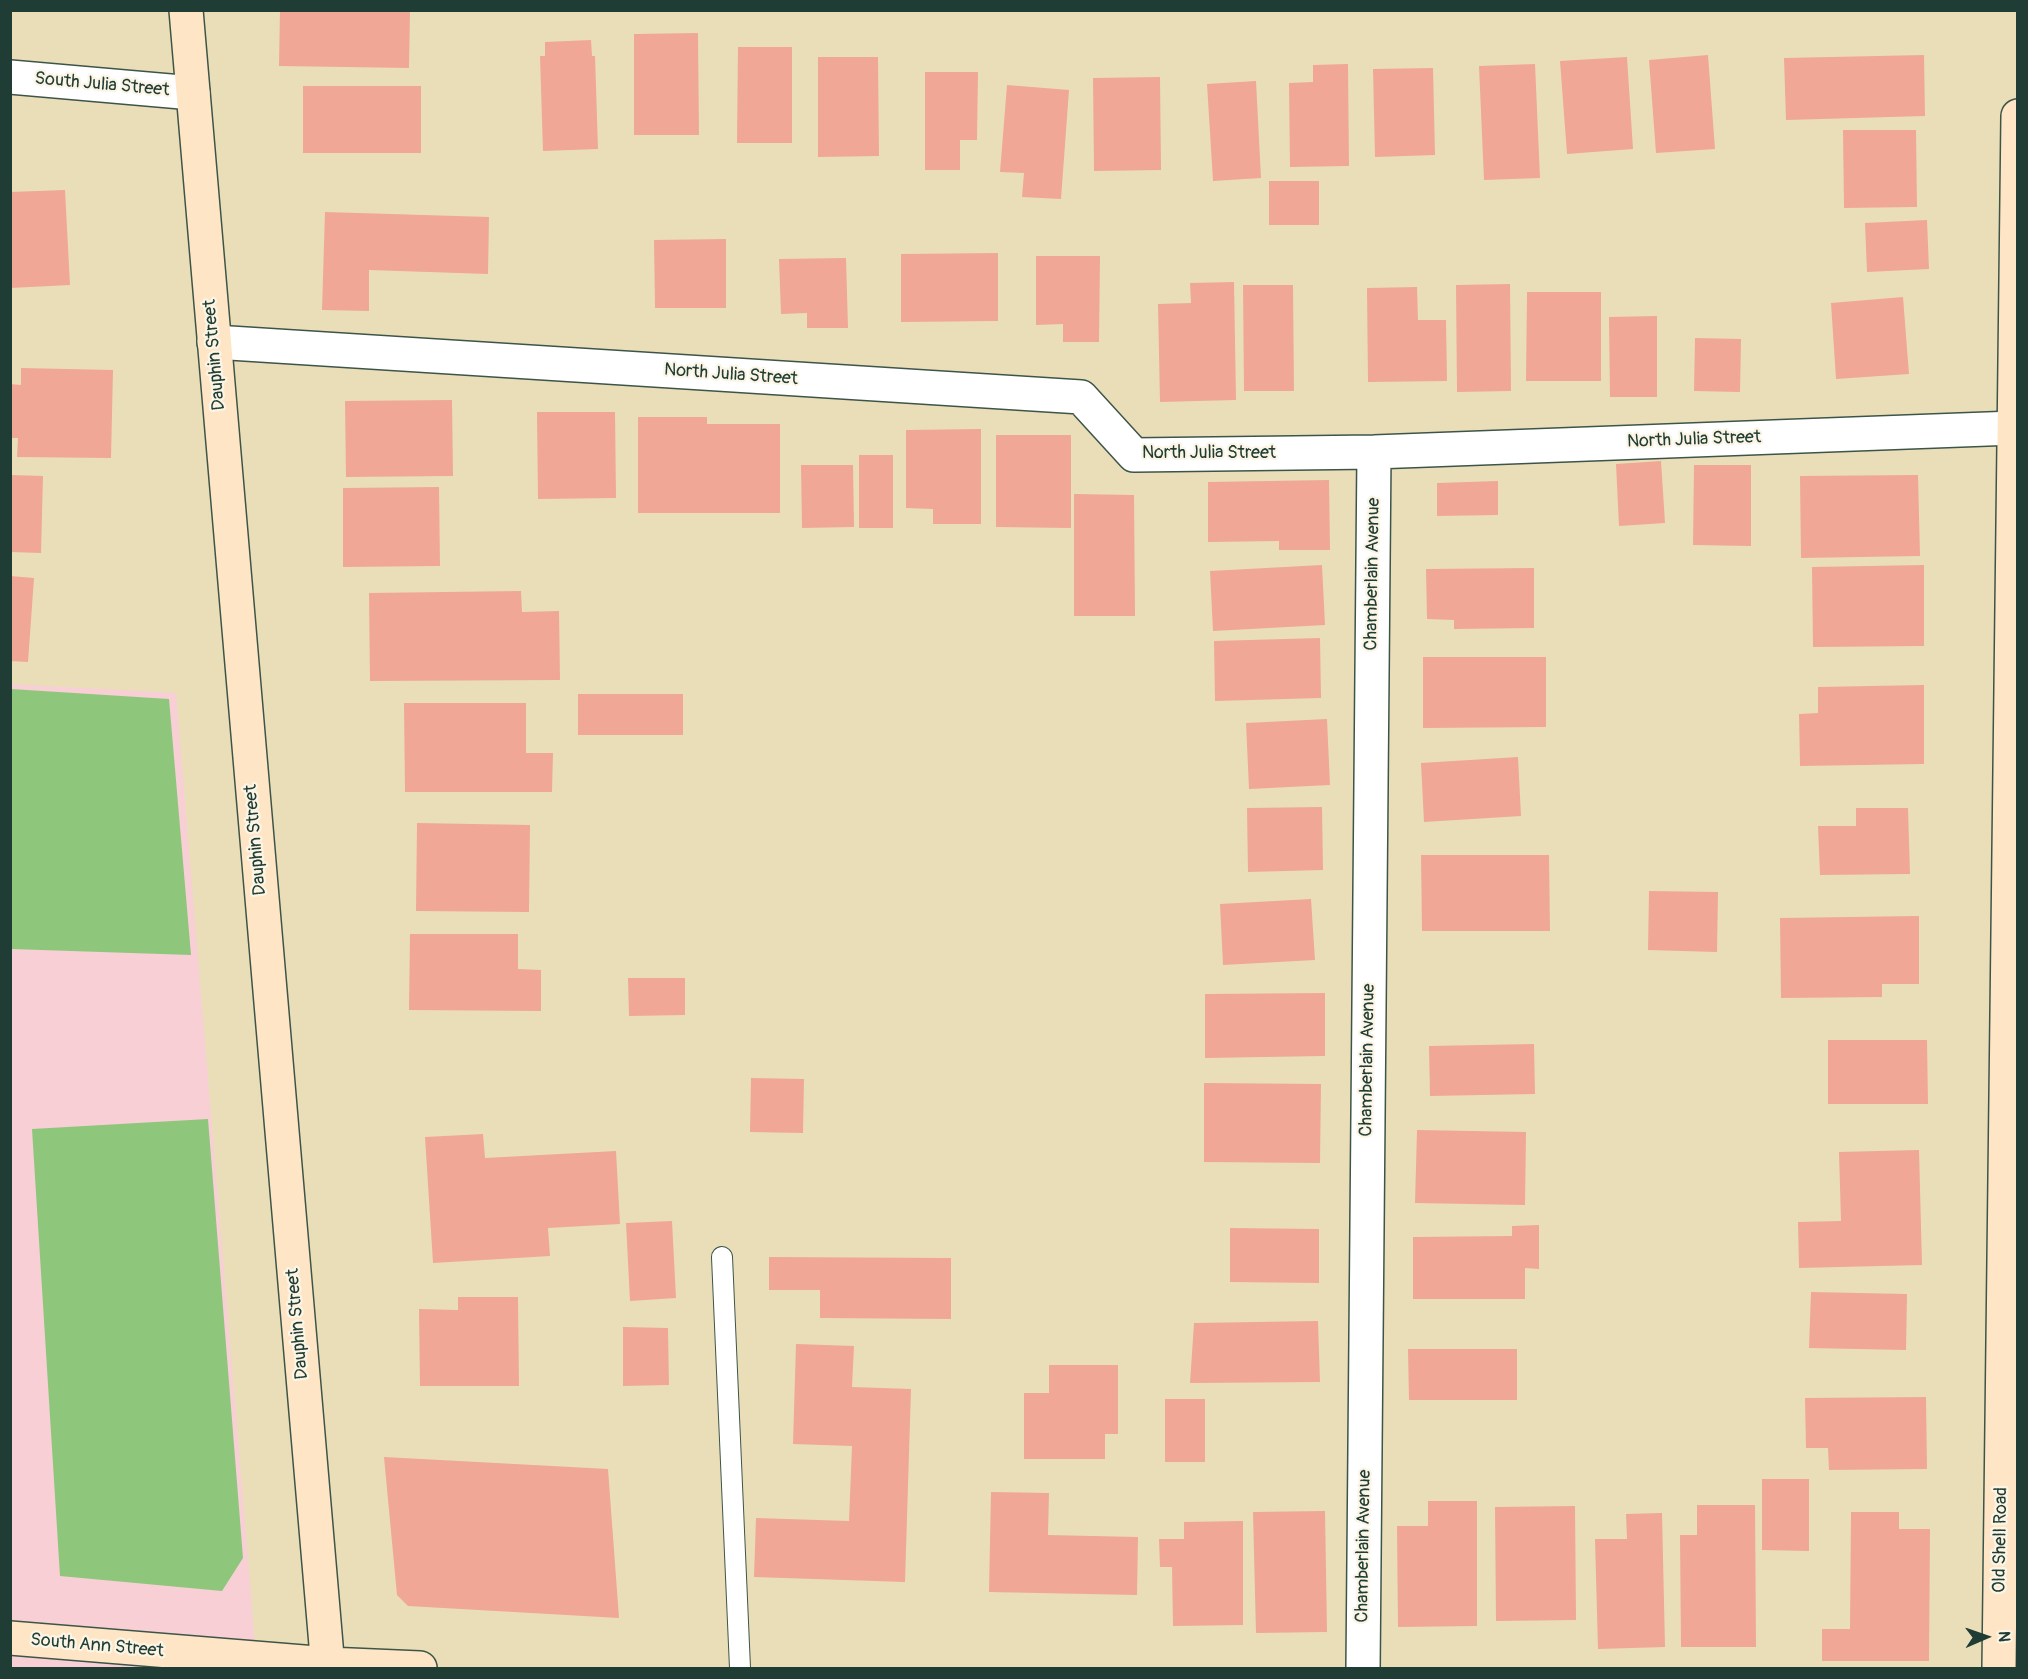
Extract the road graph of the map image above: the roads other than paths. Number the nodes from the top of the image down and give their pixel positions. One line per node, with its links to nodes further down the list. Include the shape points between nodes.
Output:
1 (186, 10): 3 (street, Dauphin Street)
2 (10, 77): 3 (street, South Julia Street)
3 (193, 93): 5 (street, Dauphin Street)
4 (2018, 116): 6 (street, Old Shell Road)
5 (214, 342): 8 (street, North Julia Street, via 1081,397 1134,455); 12 (street, Dauphin Street)
6 (2016, 343): 7 (street, Old Shell Road)
7 (2014, 428): 8 (street, North Julia Street); 9 (street, Old Shell Road)
8 (1374, 452): 15 (street, Chamberlain Avenue)
9 (2013, 909): 16 (street, Old Shell Road)
10 (722, 1257): 14 (lane)
11 (10, 1638): 12 (street, South Ann Street)
12 (328, 1666): 13 (street, South Ann Street)
13 (420, 1668)
14 (740, 1668)
15 (1363, 1668)
16 (1999, 1668)

